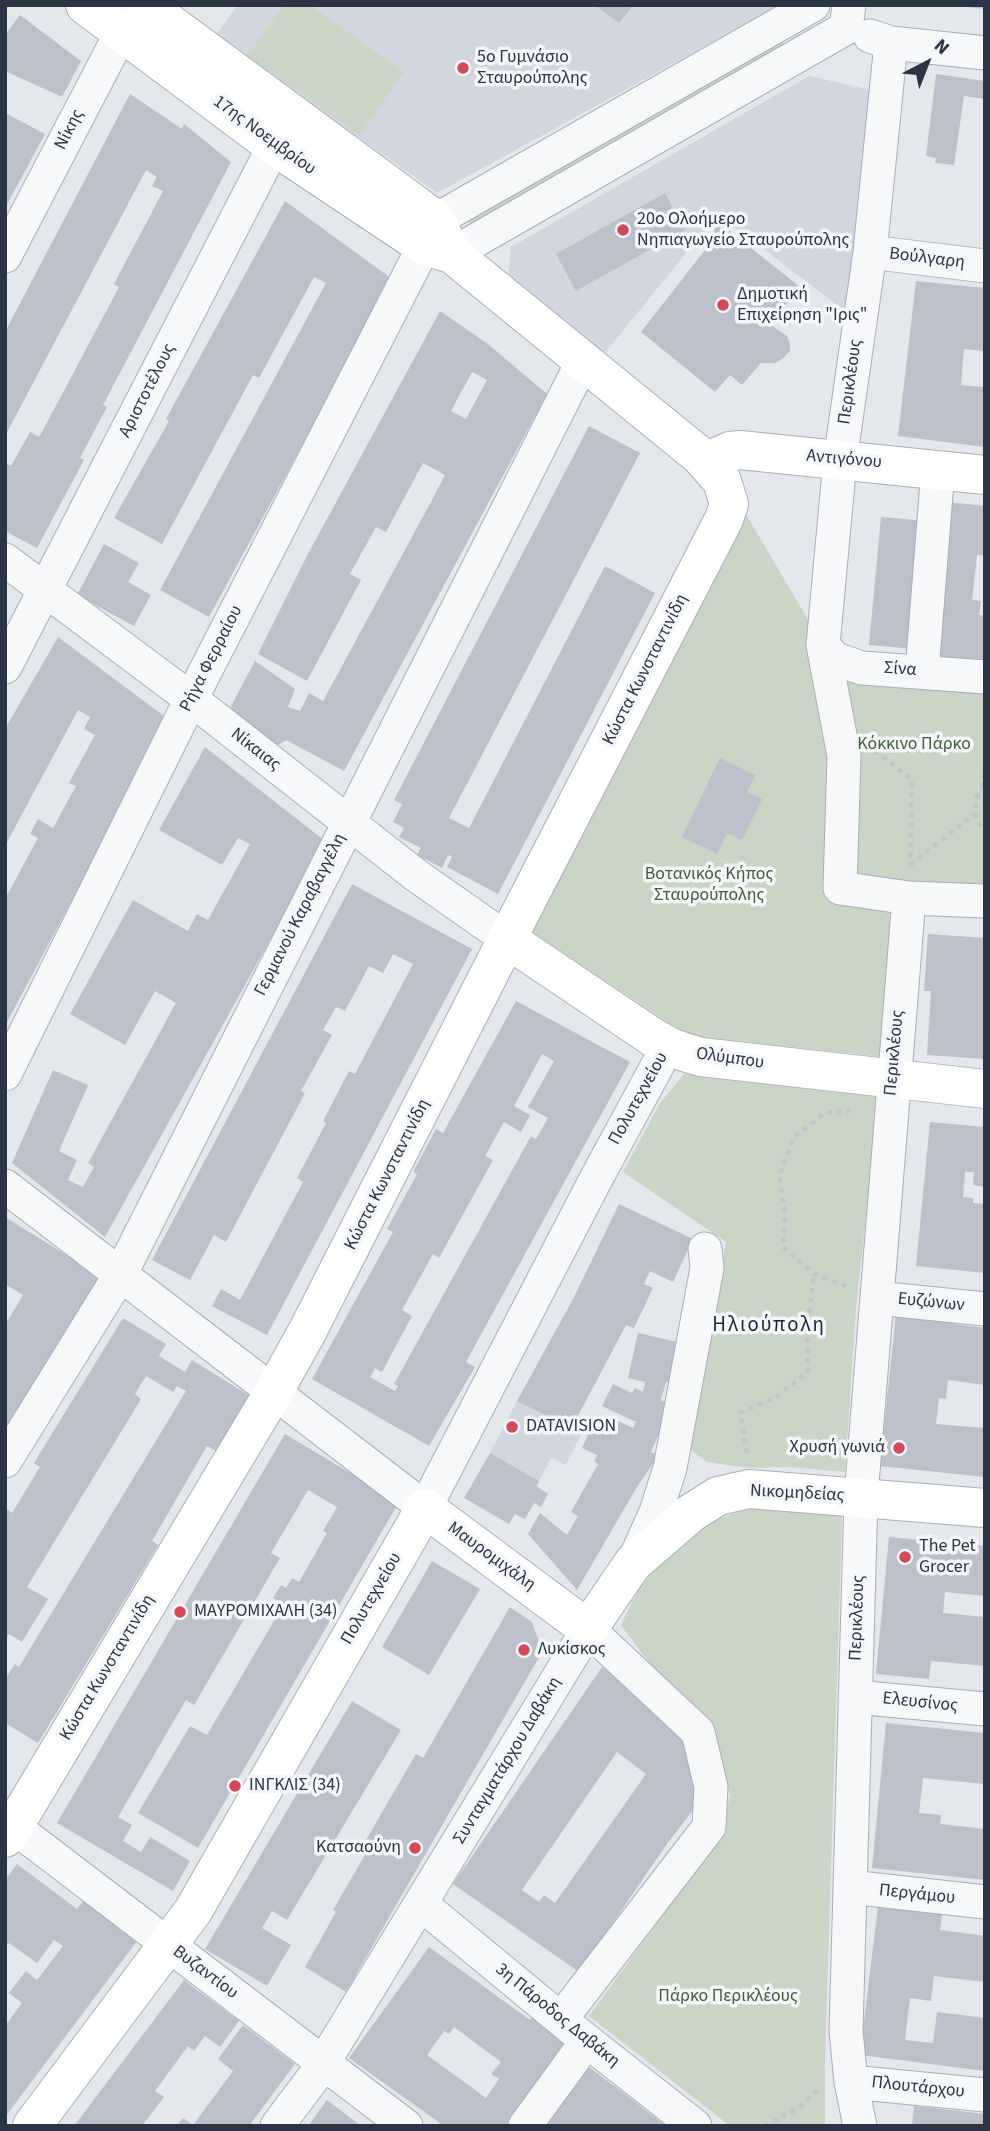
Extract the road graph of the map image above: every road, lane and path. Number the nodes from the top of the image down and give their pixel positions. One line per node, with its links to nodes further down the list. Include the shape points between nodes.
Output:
1 (85, 5): 4 (street, 17ης Νοεμβρίου)
2 (813, 5): 9 (street)
3 (822, 5): 5 (street)
4 (134, 14): 8 (street, 17ης Νοεμβρίου); 11 (street, Νίκης)
5 (847, 17): 6 (street); 9 (street)
6 (891, 43): 7 (street); 10 (street, Περικλέους)
7 (985, 53)
8 (284, 131): 9 (street, 17ης Νοεμβρίου); 19 (street, Αριστοτέλους)
9 (437, 240): 13 (street, 17ης Νοεμβρίου); 24 (street, Ρήγα Φερραίου)
10 (870, 252): 12 (street, Βούλγαρη); 14 (street, Περικλέους)
11 (5, 256)
12 (985, 266)
13 (583, 361): 17 (street, 17ης Νοεμβρίου); 29 (street, Γερμανού Καραβαγγέλη)
14 (840, 461): 15 (street, Αντιγόνου); 17 (street, Αντιγόνου, via 730,451); 20 (street, Περικλέους)
15 (938, 469): 16 (street, Αντιγόνου); 22 (street)
16 (985, 475)
17 (717, 477): 34 (street, Κώστα Κωνσταντινίδη, via 729,504 724,519)
18 (5, 560): 19 (street, Νίκαιας)
19 (45, 589): 21 (street, Αριστοτέλους); 24 (street, Νίκαιας)
20 (823, 645): 22 (street, Σίνα, via 835,659 862,667); 32 (street, Περικλέους, via 844,756 840,888)
21 (5, 667)
22 (922, 671): 23 (street, Σίνα)
23 (985, 677)
24 (191, 699): 29 (street, Νίκαιας); 36 (street, Ρήγα Φερραίου)
25 (866, 743): 31 (path, via 912,780)
26 (985, 768): 27 (path)
27 (983, 787): 28 (path)
28 (975, 813): 30 (path); 31 (path)
29 (347, 823): 34 (street, Νίκαιας); 42 (street, Γερμανού Καραβαγγέλη)
30 (985, 832)
31 (910, 865): 32 (path)
32 (909, 898): 33 (street); 37 (street, Περικλέους)
33 (985, 901)
34 (507, 939): 35 (street, Ολύμπου); 45 (street, Κώστα Κωνσταντινίδη)
35 (668, 1046): 37 (street, Ολύμπου, via 701,1057); 49 (street, Πολυτεχνείου)
36 (5, 1074)
37 (893, 1079): 38 (street, Ολύμπου); 41 (path, via 849,1112 825,1113 794,1137 779,1176 785,1213 783,1247); 43 (street, Περικλέους)
38 (985, 1089)
39 (5, 1186): 42 (street, Μαυρομιχάλη)
40 (705, 1249): 51 (street, Συνταγματάρχου Δαβάκη, via 707,1268 670,1468)
41 (814, 1274): 43 (path); 46 (path, via 808,1372 776,1397 740,1413)
42 (120, 1275): 45 (street, Μαυρομιχάλη); 47 (street, Γερμανού Καραβαγγέλη)
43 (877, 1298): 44 (street, Ευζώνων); 48 (street, Περικλέους)
44 (985, 1309)
45 (273, 1393): 49 (street, Μαυρομιχάλη); 55 (street, Κώστα Κωνσταντινίδη)
46 (747, 1454)
47 (5, 1461)
48 (862, 1497): 50 (street, Νικομηδείας); 51 (street, Νικομηδείας, via 749,1489 718,1496); 53 (street, Περικλέους)
49 (425, 1508): 52 (street, Μαυρομιχάλη); 59 (street, Πολυτεχνείου, via 193,1911)
50 (985, 1508)
51 (633, 1563): 52 (street, Συνταγματάρχου Δαβάκη)
52 (589, 1629): 58 (street, Συνταγματάρχου Δαβάκη); 60 (street, Μαυρομιχάλη, via 698,1732 711,1787 709,1827)
53 (855, 1696): 54 (street, Ελευσίνος); 56 (street, Περικλέους)
54 (985, 1709)
55 (8, 1828): 59 (street, Βυζαντίου)
56 (850, 1887): 57 (street, Περγάμου); 63 (street, Περικλέους, via 846,2031)
57 (985, 1902)
58 (421, 1904): 60 (street, 3η Πάροδος Δαβάκη); 62 (street, Συνταγματάρχου Δαβάκη)
59 (169, 1945): 62 (street, Βυζαντίου); 65 (street, Πολυτεχνείου)
60 (561, 2019): 61 (street, 3η Πάροδος Δαβάκη)
61 (587, 2041): 68 (street); 69 (street, 3η Πάροδος Δαβάκη)
62 (323, 2063): 66 (street, Συνταγματάρχου Δαβάκη); 67 (street, Βυζαντίου)
63 (851, 2082): 64 (street, Πλουτάρχου); 70 (path, via 816,2089 797,2109); 71 (street, Περικλέους)
64 (985, 2095)
65 (32, 2126)
66 (277, 2126)
67 (406, 2126)
68 (525, 2126)
69 (695, 2126)
70 (764, 2126)
71 (860, 2126)

